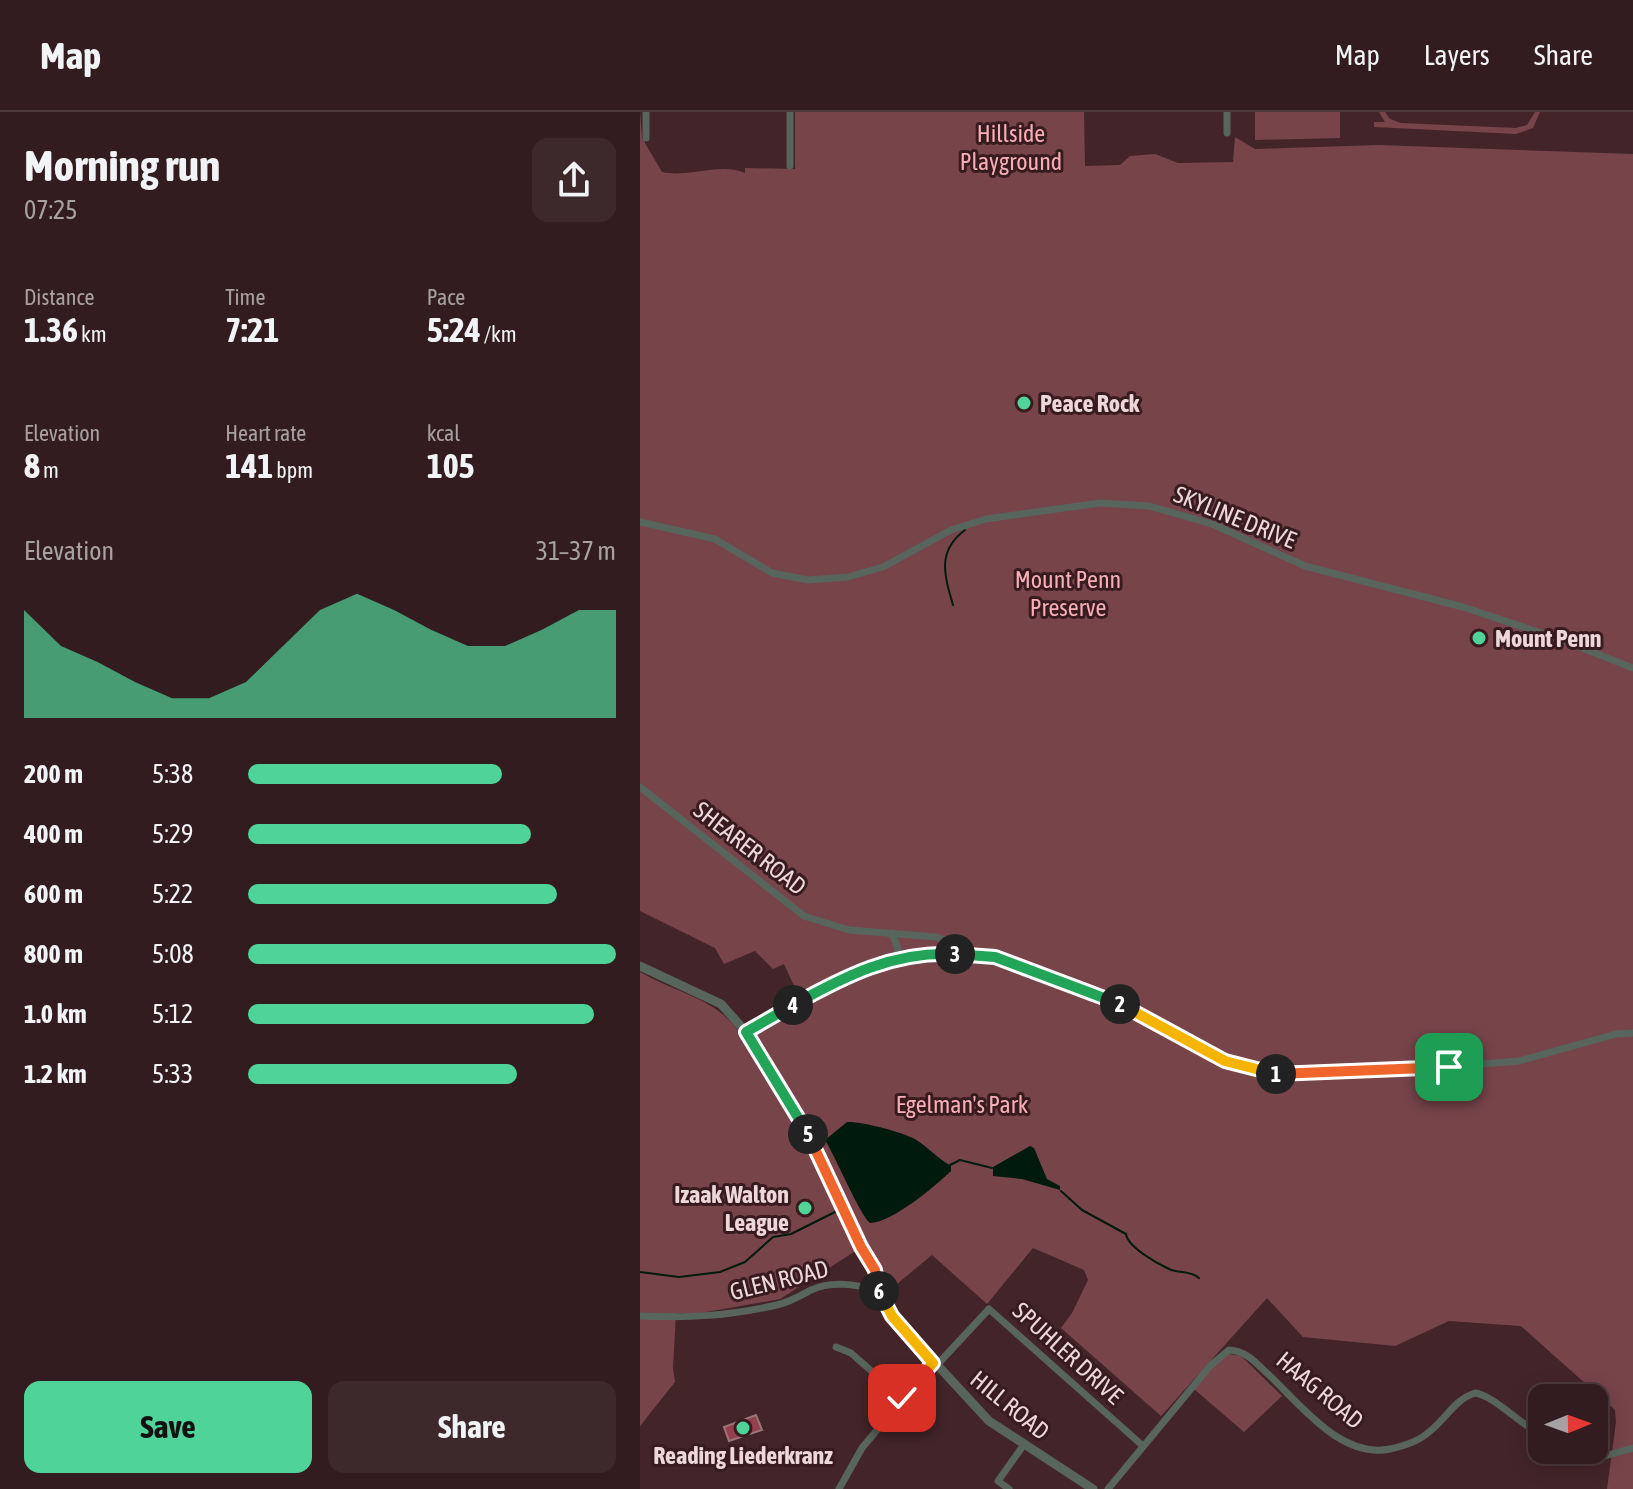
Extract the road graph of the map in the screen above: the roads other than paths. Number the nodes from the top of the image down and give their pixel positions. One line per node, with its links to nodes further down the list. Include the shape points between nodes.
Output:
1 (646, 112): 5 (street)
2 (790, 112): 6 (street)
3 (1227, 112): 4 (street)
4 (1227, 133)
5 (646, 138)
6 (790, 166)
7 (640, 522): 8 (street, SKYLINE DRIVE, via 704,535 772,573 808,580 883,567 951,530 986,519 1100,503 1149,506 1212,524 1305,566 1463,607)
8 (1633, 668)
9 (640, 787): 10 (street, SHEARER ROAD, via 804,916 849,930)
10 (892, 933): 11 (street, SHEARER ROAD, via 936,937); 12 (street, via 898,949)
11 (981, 954): 12 (street); 15 (street, SHEARER ROAD, via 1112,1000 1225,1061 1270,1073 1370,1073 1519,1061)
12 (895, 959): 14 (street, via 835,981)
13 (640, 966): 14 (street, HILL ROAD, via 721,1004)
14 (746, 1032): 16 (street, HILL ROAD, via 826,1166 871,1261)
15 (1633, 1033)
16 (879, 1290): 17 (street, GLEN ROAD, via 837,1284 784,1303 697,1319); 19 (street, HILL ROAD, via 892,1316)
17 (640, 1316)
18 (836, 1347): 20 (street, via 851,1353)
19 (934, 1364): 20 (street); 22 (street, HILL ROAD, via 978,1411); 23 (street, SPUHLER DRIVE, via 989,1309)
20 (902, 1398): 26 (street, via 862,1448)
21 (1528, 1427): 23 (street, HAAG ROAD, via 1475,1393 1459,1401 1419,1440 1381,1450 1356,1446 1321,1424 1248,1356 1229,1350)
22 (1023, 1446): 27 (street, via 998,1481); 28 (street, HILL ROAD)
23 (1143, 1446): 29 (street, HAAG ROAD)
24 (1633, 1448): 25 (street)
25 (1608, 1455)
26 (839, 1489)
27 (1009, 1489)
28 (1093, 1489)
29 (1108, 1489)

